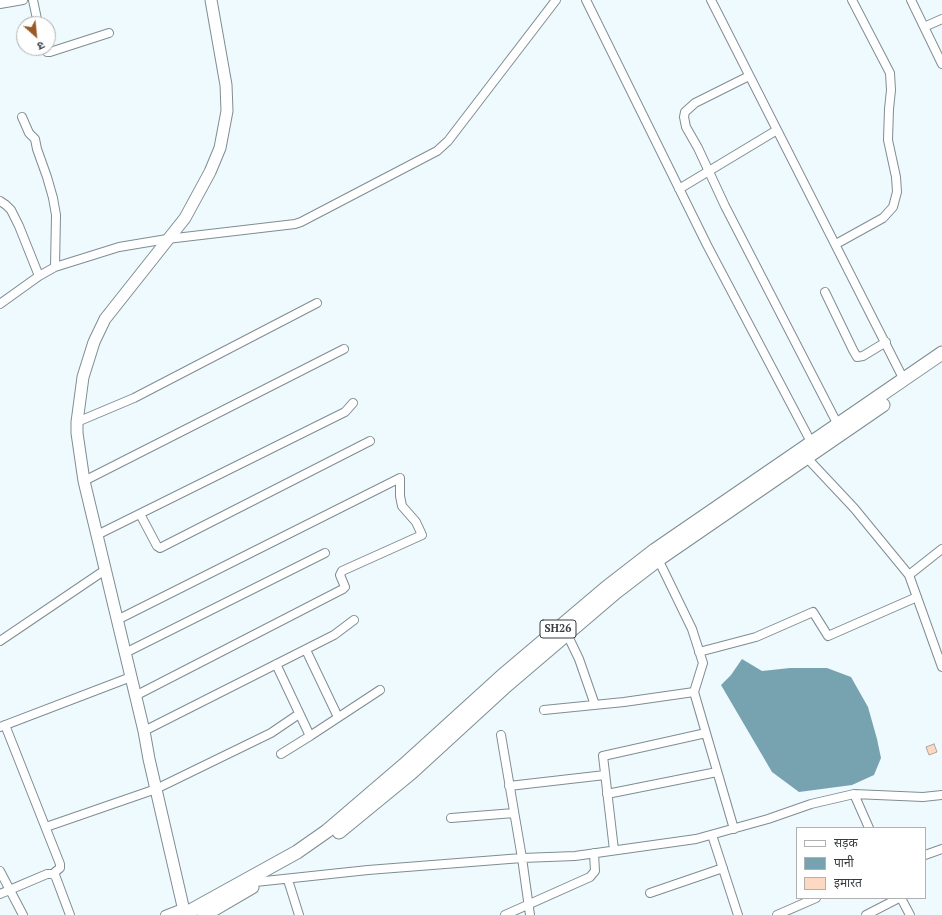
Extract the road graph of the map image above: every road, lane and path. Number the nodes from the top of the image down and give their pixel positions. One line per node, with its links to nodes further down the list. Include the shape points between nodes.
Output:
1 (22, 0): 9 (street)
2 (33, 0): 10 (street)
3 (210, 0): 22 (street, via 226,85 227,111 220,148 210,172 185,218)
4 (556, 0): 22 (street, via 446,144 437,151 295,224)
5 (586, 0): 20 (street)
6 (711, 0): 16 (street)
7 (852, 0): 23 (street, via 890,73 888,140 896,177 896,192 893,207 883,218)
8 (911, 0): 12 (street)
9 (0, 4)
10 (36, 16)
11 (942, 19): 12 (street)
12 (924, 27): 15 (street)
13 (109, 33): 14 (street)
14 (56, 50)
15 (942, 64)
16 (749, 76): 18 (street); 19 (street, via 695,103 685,112 686,127)
17 (22, 117): 24 (street, via 29,133 35,139 53,198 56,215)
18 (776, 130): 19 (street); 23 (street)
19 (709, 170): 20 (street); 36 (street)
20 (679, 189): 38 (street)
21 (0, 201): 25 (street, via 11,210)
22 (167, 239): 24 (street, via 119,247); 35 (street, via 105,319 94,342 83,377)
23 (836, 244): 29 (street)
24 (55, 267): 25 (street)
25 (39, 276): 28 (street)
26 (825, 292): 29 (street, via 858,357)
27 (317, 303): 35 (street, via 134,398)
28 (0, 304)
29 (886, 342): 33 (street)
30 (344, 349): 40 (street)
31 (942, 353): 33 (main road, SH26)
32 (942, 364): 39 (main road, SH26)
33 (904, 380): 36 (main road, SH26)
34 (353, 403): 41 (street, via 345,412)
35 (77, 422): 40 (street, via 76,433)
36 (838, 425): 38 (main road, SH26)
37 (370, 441): 41 (street, via 160,548)
38 (811, 442): 45 (main road, SH26)
39 (807, 458): 45 (main road, SH26); 47 (street, via 854,508)
40 (84, 481): 42 (street)
41 (140, 514): 42 (street)
42 (97, 535): 46 (street)
43 (942, 549): 47 (street)
44 (325, 553): 55 (street)
45 (657, 555): 51 (main road, SH26); 54 (street, via 692,629); 95 (main road, SH26, via 606,588 327,831 297,852)
46 (105, 570): 49 (street); 52 (street)
47 (909, 575): 48 (street)
48 (917, 597): 54 (street, via 828,636 813,612 756,637); 57 (street)
49 (117, 620): 55 (street); 61 (street, via 400,478 402,506 416,522 422,535 342,571 340,575 345,585 343,589)
50 (354, 620): 53 (street, via 334,635)
51 (566, 634): 62 (street, via 579,659); 94 (main road, SH26, via 411,773 330,840)
52 (0, 641)
53 (306, 650): 56 (street); 65 (street)
54 (699, 652): 60 (street, via 703,663)
55 (125, 653): 58 (street)
56 (276, 664): 64 (street); 67 (street)
57 (942, 667)
58 (131, 677): 61 (street); 66 (street)
59 (380, 690): 65 (street)
60 (694, 692): 62 (street); 68 (street)
61 (135, 696): 67 (street)
62 (596, 705): 63 (street)
63 (544, 710)
64 (299, 714): 70 (street); 75 (street, via 271,733)
65 (338, 717): 70 (street)
66 (3, 726): 81 (street)
67 (144, 731): 75 (street)
68 (706, 733): 72 (street); 73 (street, via 604,755)
69 (500, 735): 74 (street)
70 (310, 736): 71 (street)
71 (281, 754)
72 (717, 772): 76 (street); 83 (street)
73 (605, 775): 74 (street); 76 (street)
74 (509, 786): 79 (street)
75 (156, 789): 81 (street); 103 (street)
76 (607, 794): 86 (street)
77 (854, 794): 78 (street); 82 (street); 83 (street, via 811,804)
78 (942, 795)
79 (514, 813): 80 (street); 89 (street)
80 (451, 818)
81 (46, 827): 92 (street, via 60,864)
82 (869, 827)
83 (734, 829): 84 (street)
84 (712, 835): 86 (street, via 696,840); 90 (street)
85 (942, 849): 88 (street)
86 (614, 850): 87 (street)
87 (594, 853): 89 (street); 102 (street, via 595,871 590,877)
88 (926, 855)
89 (522, 858): 93 (street, via 368,870); 102 (street)
90 (723, 868): 98 (street); 111 (street)
91 (0, 872): 96 (street)
92 (54, 875): 96 (street, via 49,874); 105 (street)
93 (288, 880): 94 (street); 108 (street)
94 (260, 882): 95 (street); 107 (main road, SH26)
95 (240, 884): 103 (main road, SH26)
96 (10, 890): 97 (street); 104 (street)
97 (0, 894)
98 (650, 894)
99 (814, 899): 112 (street)
100 (898, 899): 113 (street)
101 (901, 899): 114 (street)
102 (528, 904): 109 (street); 110 (street)
103 (184, 913): 106 (street)
104 (23, 915)
105 (70, 915)
106 (165, 915)
107 (204, 915)
108 (299, 915)
109 (505, 915)
110 (530, 915)
111 (738, 915)
112 (777, 915)
113 (866, 915)
114 (910, 915)

